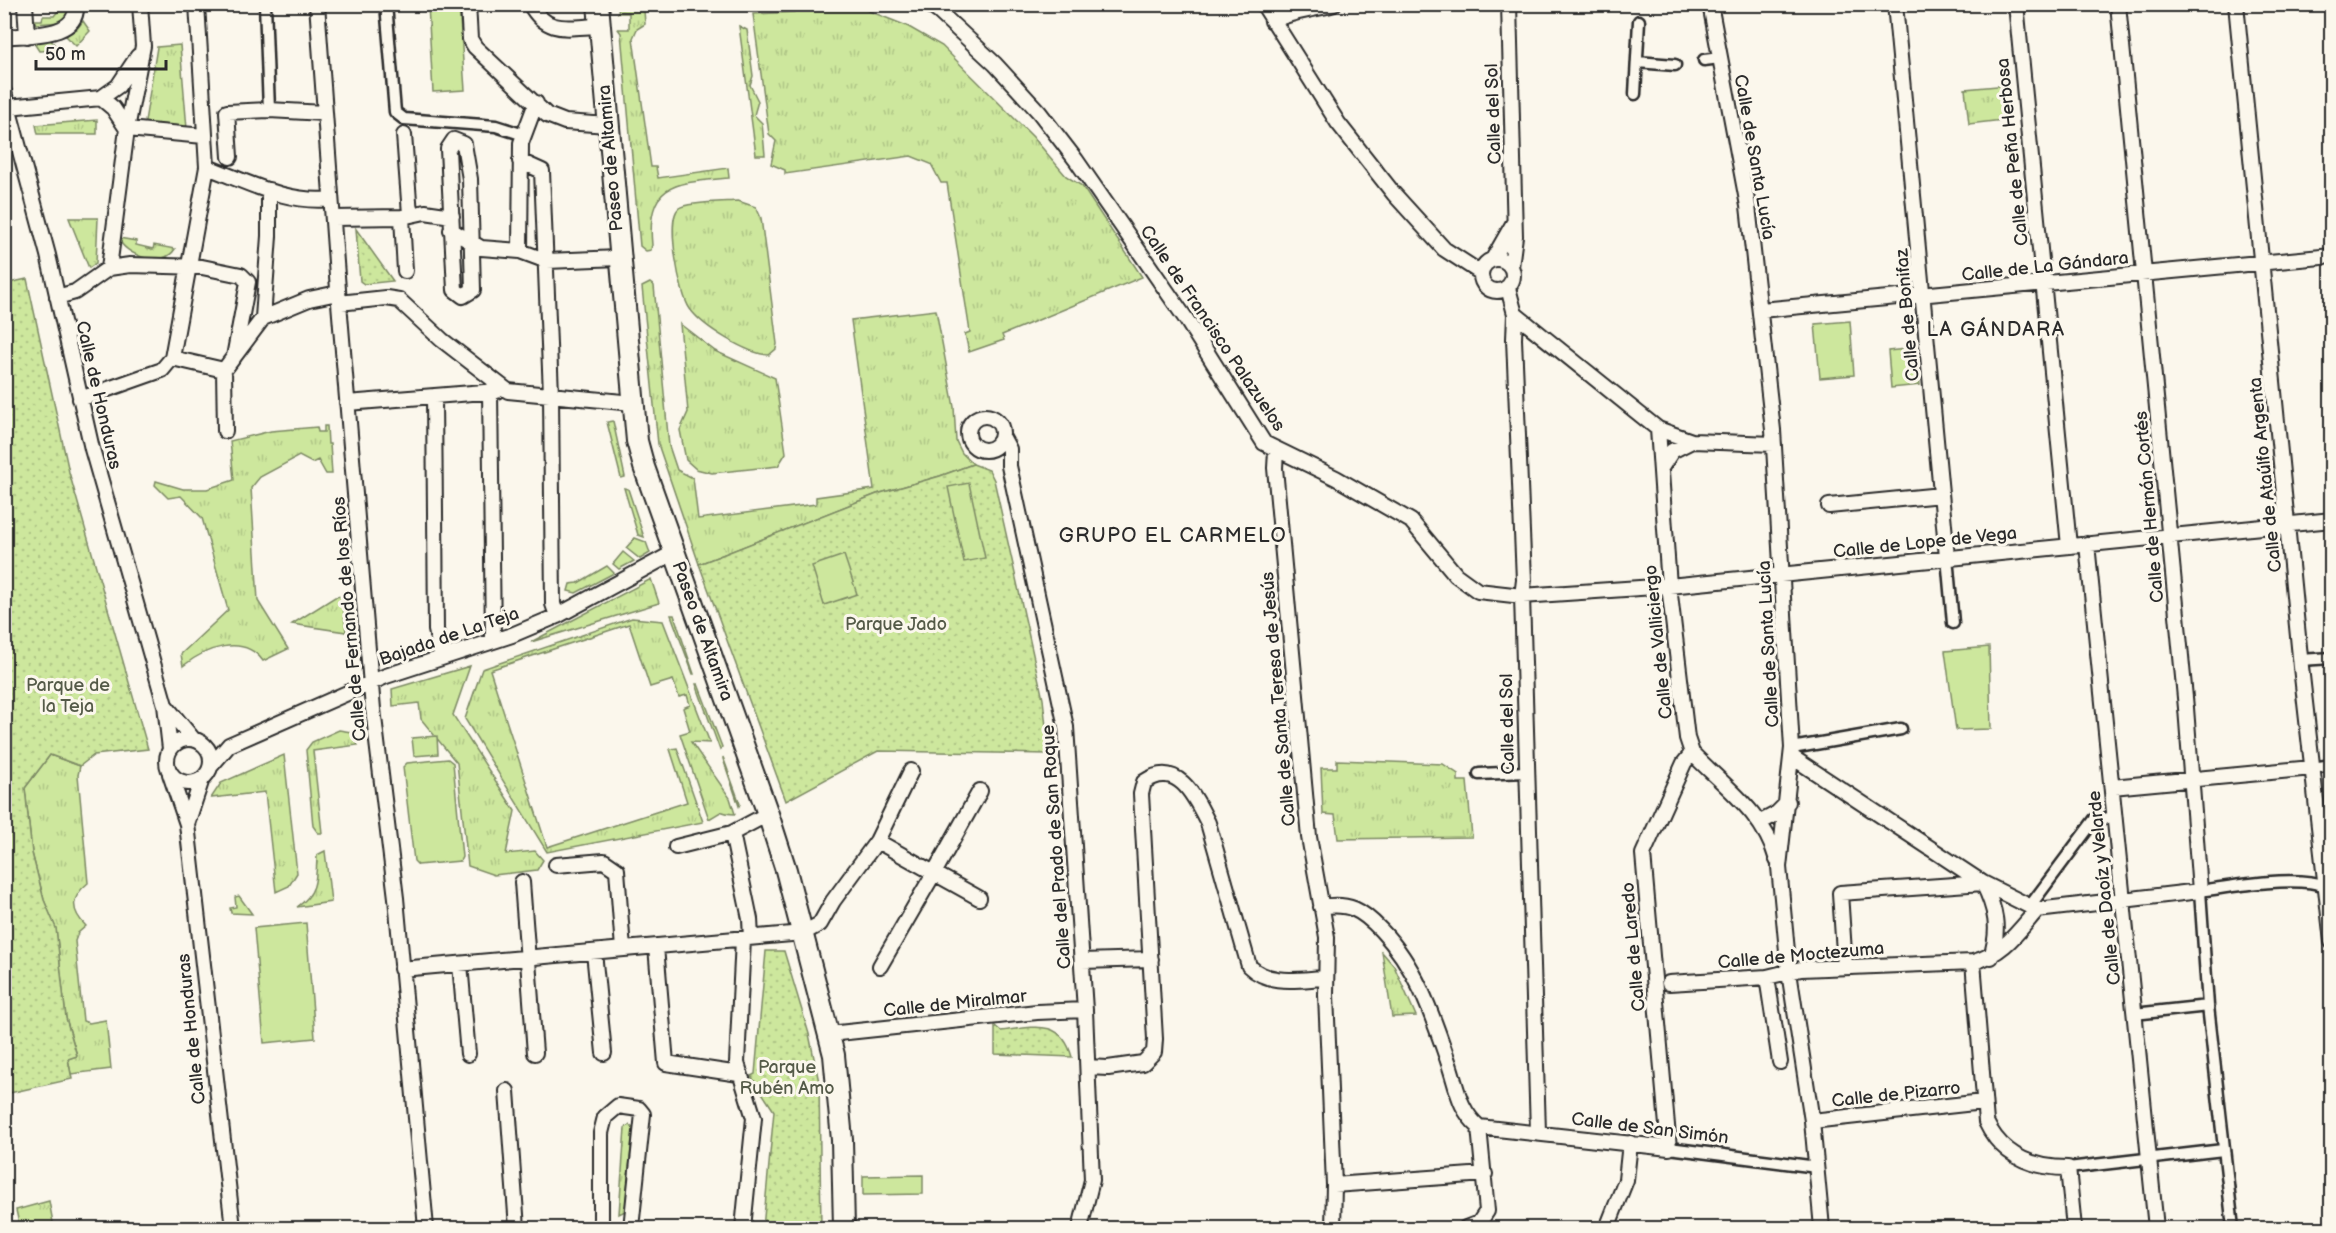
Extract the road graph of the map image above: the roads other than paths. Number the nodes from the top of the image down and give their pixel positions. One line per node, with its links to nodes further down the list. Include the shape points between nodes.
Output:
1 (25, 4): 23 (street)
2 (76, 4): 23 (street, via 77,15 71,24 51,33)
3 (140, 4): 25 (street)
4 (197, 4): 41 (street)
5 (265, 4): 35 (street)
6 (317, 4): 36 (street, Calle de Fernando de los Ríos)
7 (386, 4): 40 (street, via 394,112 404,119 496,126)
8 (468, 4): 33 (street, via 470,39 475,47)
9 (530, 4): 22 (street, via 546,24)
10 (598, 4): 22 (main road, Paseo de Altamira)
11 (927, 4): 88 (street, Calle de Francisco Palazuelos, via 994,64 1063,142 1169,294 1256,432)
12 (1263, 4): 20 (street)
13 (1334, 4): 20 (street, via 1296,14 1288,12)
14 (1509, 4): 49 (street, Calle del Sol)
15 (1710, 4): 26 (street, Calle de Santa Lucía)
16 (1895, 4): 67 (street, Calle de Bonifaz)
17 (2016, 4): 64 (street, Calle de Peña Herbosa)
18 (2118, 4): 63 (street, Calle de Hernán Cortés)
19 (2236, 4): 57 (street, Calle de Ataúlfo Argenta)
20 (1272, 21): 62 (street, via 1338,123 1400,201 1444,249)
21 (1639, 21): 28 (street)
22 (598, 26): 37 (main road, Paseo de Altamira)
23 (27, 36): 24 (street)
24 (4, 38)
25 (143, 46): 32 (street, via 118,87); 38 (street)
26 (1720, 58): 27 (street, Calle de Santa Lucía); 69 (street, Calle de Santa Lucía, via 1748,206)
27 (1704, 60)
28 (1637, 62): 29 (street); 31 (street)
29 (1675, 65)
30 (4, 92): 34 (street, Calle de Honduras)
31 (1635, 94)
32 (101, 98): 34 (street); 38 (street)
33 (536, 103): 37 (street, via 547,115 565,122); 40 (street)
34 (8, 106): 66 (street, Calle de Honduras)
35 (269, 110): 36 (street); 42 (street, via 227,112)
36 (324, 113): 46 (street, Calle de Fernando de los Ríos)
37 (608, 125): 54 (main road, Paseo de Altamira)
38 (127, 129): 41 (street); 60 (street)
39 (404, 135): 47 (street)
40 (524, 135): 43 (street)
41 (204, 136): 44 (street)
42 (230, 157)
43 (520, 160): 52 (street); 56 (street, via 542,171)
44 (207, 167): 45 (street); 58 (street)
45 (269, 190): 46 (street, via 285,198); 71 (street)
46 (332, 199): 48 (street, Calle de Fernando de los Ríos)
47 (406, 215): 48 (street); 50 (street, via 433,212); 61 (street)
48 (333, 218): 68 (street, Calle de Fernando de los Ríos)
49 (1514, 222): 55 (street); 59 (street, Calle del Sol)
50 (451, 223): 51 (street); 51 (street, via 455,290 463,296 473,290); 51 (street, via 448,149 458,140 467,152)
51 (472, 242): 52 (street, via 481,248)
52 (520, 250): 56 (street)
53 (2331, 256): 57 (street, Calle de La Gándara)
54 (620, 258): 56 (street); 81 (main road, Paseo de Altamira)
55 (1493, 259): 59 (street); 62 (street)
56 (547, 261): 77 (street)
57 (2263, 262): 63 (street, Calle de La Gándara); 94 (street, Calle de Ataúlfo Argenta)
58 (188, 265): 60 (street); 72 (street, via 246,277 249,282); 73 (street)
59 (1511, 267): 65 (street, via 1513,278)
60 (109, 268): 66 (street, via 75,292)
61 (405, 272)
62 (1481, 273): 65 (street, via 1482,281 1493,291)
63 (2145, 274): 64 (street, Calle de La Gándara); 95 (street, Calle de Hernán Cortés)
64 (2043, 284): 67 (street, Calle de La Gándara); 97 (street, Calle de Peña Herbosa)
65 (1508, 288): 70 (street, Calle del Sol)
66 (57, 297): 79 (street, Calle de Honduras)
67 (1923, 297): 69 (street, Calle de La Gándara); 91 (street, Calle de Bonifaz)
68 (338, 298): 71 (street, via 309,299); 76 (street, via 399,300 442,340); 80 (street, Calle de Fernando de los Ríos)
69 (1761, 310): 86 (street, Calle de Santa Lucía)
70 (1515, 314): 82 (street); 102 (street, Calle del Sol)
71 (263, 318): 72 (street)
72 (234, 357): 74 (street)
73 (172, 358): 74 (street); 79 (street, via 162,370)
74 (224, 370): 83 (street)
75 (490, 391): 76 (street); 78 (street); 105 (street)
76 (508, 391): 77 (street)
77 (551, 394): 81 (street); 103 (street, via 553,604)
78 (434, 396): 80 (street); 106 (street, via 436,630)
79 (80, 399): 110 (street, Calle de Honduras)
80 (347, 403): 109 (street, Calle de Fernando de los Ríos)
81 (633, 403): 98 (main road, Paseo de Altamira, via 644,467)
82 (1658, 429): 85 (street); 90 (street, Calle de Valliciergo)
83 (225, 431)
84 (1002, 436): 87 (street, via 998,445); 87 (street, via 1000,424 991,416 974,419 968,429 970,441); 89 (street, Calle del Prado de San Roque, via 1009,450)
85 (1692, 441): 86 (street); 90 (street, via 1672,451)
86 (1774, 444): 100 (street, Calle de Santa Lucía)
87 (989, 450): 89 (street)
88 (1276, 451): 102 (street, Calle de Francisco Palazuelos, via 1336,478 1410,520 1456,574 1478,591); 145 (street, Calle de Santa Teresa de Jesús, via 1309,837)
89 (1009, 466): 156 (street, Calle del Prado de San Roque, via 1066,727)
90 (1661, 468): 101 (street, Calle de Valliciergo)
91 (1941, 495): 92 (street); 99 (street, Calle de Bonifaz)
92 (1829, 506)
93 (2331, 520): 94 (street, Calle de Lope de Vega)
94 (2288, 526): 95 (street, Calle de Lope de Vega); 108 (street, Calle de Ataúlfo Argenta)
95 (2170, 536): 96 (street, Calle de Lope de Vega); 125 (street, Calle de Hernán Cortés)
96 (2087, 544): 97 (street, Calle de Lope de Vega); 126 (street, Calle de Daoíz y Velarde)
97 (2069, 546): 99 (street, Calle de Lope de Vega)
98 (675, 552): 103 (street, Bajada de La Teja); 129 (main road, Paseo de Altamira)
99 (1947, 557): 100 (street, Calle de Lope de Vega); 104 (street, Calle de Bonifaz)
100 (1783, 573): 101 (street, Calle de Lope de Vega); 116 (street, Calle de Santa Lucía)
101 (1669, 586): 102 (street, Calle de Lope de Vega); 115 (street, Calle de Valliciergo, via 1682,717)
102 (1522, 597): 121 (street, Calle del Sol)
103 (557, 616): 105 (street, Bajada de La Teja)
104 (1953, 623)
105 (493, 640): 106 (street, Bajada de La Teja)
106 (442, 657): 109 (street, Bajada de La Teja)
107 (2331, 658): 108 (street)
108 (2300, 660): 119 (street, Calle de Ataúlfo Argenta)
109 (373, 682): 113 (street, Bajada de La Teja); 161 (street, Calle de Fernando de los Ríos)
110 (165, 705): 112 (street, Calle de Honduras); 114 (street, Calle de Honduras)
111 (1901, 729): 116 (street)
112 (197, 740): 113 (street, Bajada de La Teja); 114 (street, via 183,739); 118 (street, via 210,754)
113 (229, 745): 118 (street, Bajada de La Teja)
114 (170, 749): 122 (street)
115 (1692, 753): 131 (street, Calle de Valliciergo); 182 (street, Calle de Laredo, via 1643,854)
116 (1792, 753): 128 (street, Calle de Santa Lucía); 140 (street)
117 (2331, 765): 119 (street)
118 (211, 766): 124 (street)
119 (2312, 768): 125 (street); 141 (street, Calle de Ataúlfo Argenta)
120 (911, 771): 134 (street)
121 (1526, 772): 123 (street); 180 (street, Calle del Sol)
122 (170, 774): 124 (street, via 185,783); 132 (street, Calle de Honduras)
123 (1479, 774)
124 (202, 779): 132 (street, Calle de Honduras)
125 (2192, 779): 126 (street); 142 (street, Calle de Hernán Cortés)
126 (2112, 787): 130 (street, Calle de Daoíz y Velarde)
127 (980, 791): 138 (street)
128 (1788, 802): 131 (street); 137 (street, Calle de Santa Lucía)
129 (768, 814): 133 (street); 147 (main road, Paseo de Altamira)
130 (2114, 818): 144 (street, Calle de Daoíz y Velarde); 146 (street, via 2095,819)
131 (1761, 822): 137 (street, Calle de Valliciergo)
132 (187, 825): 189 (street, Calle de Honduras)
133 (732, 833): 135 (street); 148 (street, via 750,919)
134 (877, 841): 138 (street); 147 (street, via 820,924)
135 (676, 847)
136 (556, 865): 151 (street, via 604,861 618,870)
137 (1779, 867): 162 (street, Calle de Santa Lucía)
138 (934, 873): 143 (street); 159 (street)
139 (522, 882): 154 (street)
140 (1983, 883): 146 (street); 153 (street, via 1994,904 1997,925); 160 (street, via 1840,893)
141 (2329, 885): 142 (street, via 2312,881); 149 (street, Calle de Ataúlfo Argenta)
142 (2200, 891): 144 (street); 166 (street, Calle de Hernán Cortés)
143 (979, 898)
144 (2123, 901): 146 (street); 168 (street, Calle de Daoíz y Velarde)
145 (1321, 907): 164 (street, Calle de Santa Teresa de Jesús, via 1327,937); 179 (street, via 1338,904 1364,913 1403,954 1432,1019 1463,1110)
146 (2033, 908): 153 (street)
147 (803, 933): 148 (street); 169 (main road, Paseo de Altamira)
148 (747, 938): 150 (street); 175 (street)
149 (2331, 942)
150 (656, 947): 151 (street); 175 (street, via 666,1063)
151 (623, 949): 152 (street)
152 (594, 952): 154 (street); 171 (street)
153 (1991, 957): 157 (street, Calle de Moctezuma)
154 (527, 958): 158 (street); 170 (street)
155 (1151, 959): 156 (street); 164 (street, via 1142,788 1151,777 1166,774 1181,779 1208,823 1249,966 1258,975 1279,980); 174 (street, via 1154,1052 1143,1064)
156 (1082, 961): 167 (street, Calle del Prado de San Roque)
157 (1973, 962): 160 (street, Calle de Moctezuma); 177 (street)
158 (460, 964): 161 (street); 172 (street)
159 (880, 966)
160 (1845, 967): 162 (street, Calle de Moctezuma)
161 (401, 969): 190 (street, Calle de Fernando de los Ríos)
162 (1789, 972): 163 (street, Calle de Moctezuma); 178 (street, Calle de Santa Lucía)
163 (1767, 977): 165 (street, Calle de Moctezuma); 173 (street)
164 (1326, 978): 188 (street, Calle de Santa Teresa de Jesús)
165 (1669, 983)
166 (2208, 1006): 168 (street); 183 (street, Calle de Hernán Cortés)
167 (1085, 1010): 169 (street, Calle de Miralmar); 174 (street, Calle del Prado de San Roque)
168 (2134, 1014): 184 (street, Calle de Daoíz y Velarde)
169 (829, 1034): 195 (main road, Paseo de Altamira, via 839,1091)
170 (535, 1053)
171 (604, 1053)
172 (468, 1054)
173 (1780, 1062)
174 (1088, 1066): 196 (street, Calle del Prado de San Roque, via 1092,1180)
175 (739, 1074): 194 (street, via 754,1118)
176 (507, 1091): 191 (street)
177 (1983, 1102): 178 (street, Calle de Pizarro); 186 (street, via 1990,1130 2006,1150 2027,1163)
178 (1812, 1121): 185 (street, Calle de Santa Lucía)
179 (1479, 1127): 180 (street, Calle de San Simón); 187 (street)
180 (1538, 1132): 181 (street, Calle de San Simón)
181 (1630, 1143): 182 (street, Calle de San Simón); 199 (street, via 1626,1180)
182 (1669, 1148): 185 (street, Calle de San Simón)
183 (2223, 1150): 184 (street); 203 (street, Calle de Hernán Cortés)
184 (2149, 1159): 186 (street); 202 (street, Calle de Daoíz y Velarde)
185 (1818, 1167): 200 (street, Calle de Santa Lucía)
186 (2068, 1168): 201 (street)
187 (1485, 1174): 188 (street); 198 (street, via 1487,1211 1479,1223)
188 (1334, 1185): 197 (street, Calle de Santa Teresa de Jesús)
189 (232, 1228)
190 (426, 1228)
191 (517, 1228)
192 (601, 1228): 193 (street, via 601,1133 605,1117 618,1106 639,1109 643,1114)
193 (631, 1228)
194 (743, 1228)
195 (844, 1228)
196 (1080, 1228)
197 (1333, 1228)
198 (1466, 1228)
199 (1607, 1228)
200 (1822, 1228)
201 (2074, 1228)
202 (2156, 1228)
203 (2233, 1228)

